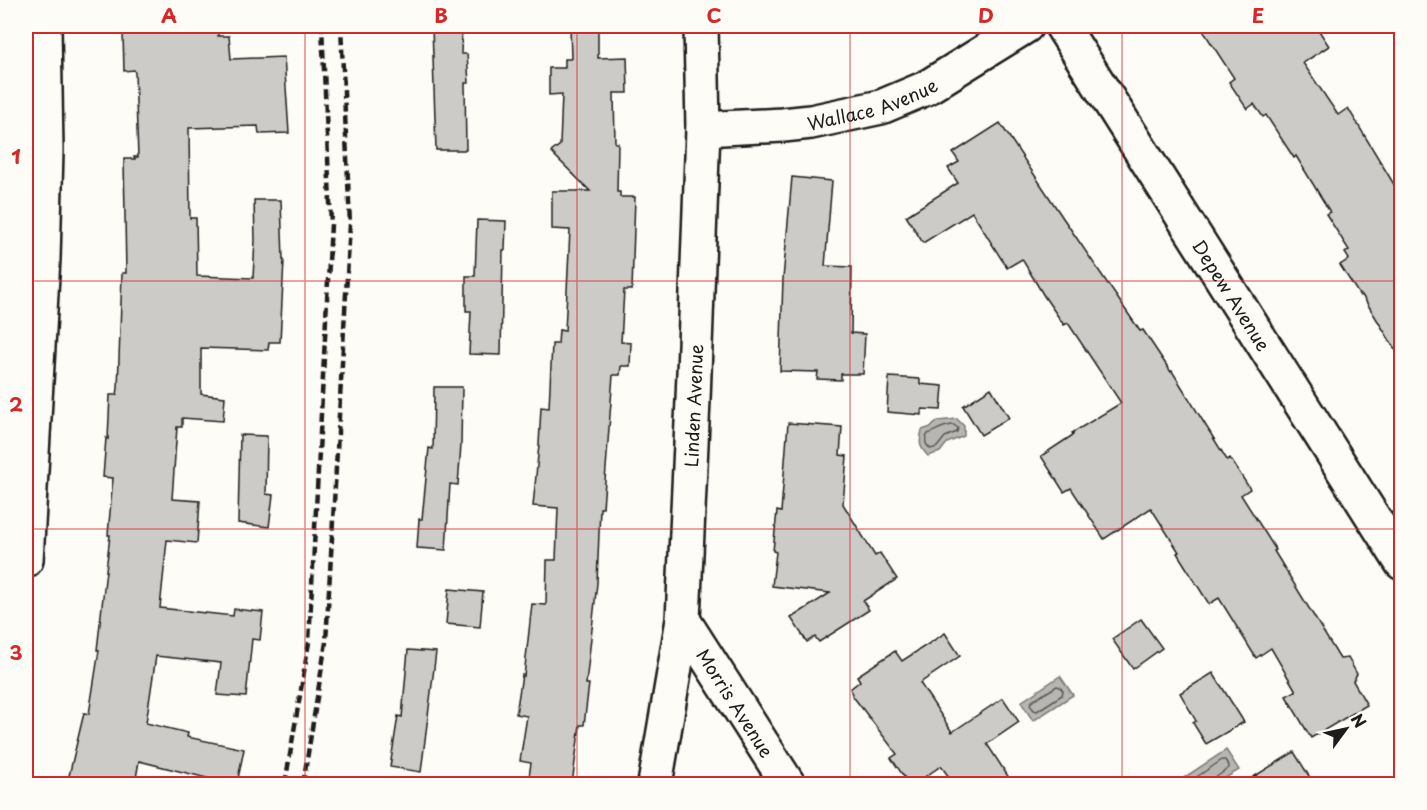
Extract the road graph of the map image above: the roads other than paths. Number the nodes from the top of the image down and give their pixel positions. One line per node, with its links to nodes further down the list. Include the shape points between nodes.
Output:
1 (44, 26): 6 (street, via 43,258)
2 (700, 26): 5 (street, Linden Avenue)
3 (1026, 26): 5 (street, Wallace Avenue, via 926,88 881,107 811,122)
4 (1062, 26): 8 (street, Depew Avenue)
5 (703, 129): 9 (street, Linden Avenue)
6 (28, 501): 7 (street)
7 (26, 560)
8 (1401, 563)
9 (683, 620): 10 (street, Linden Avenue); 11 (street, Morris Avenue)
10 (655, 784)
11 (788, 784)

